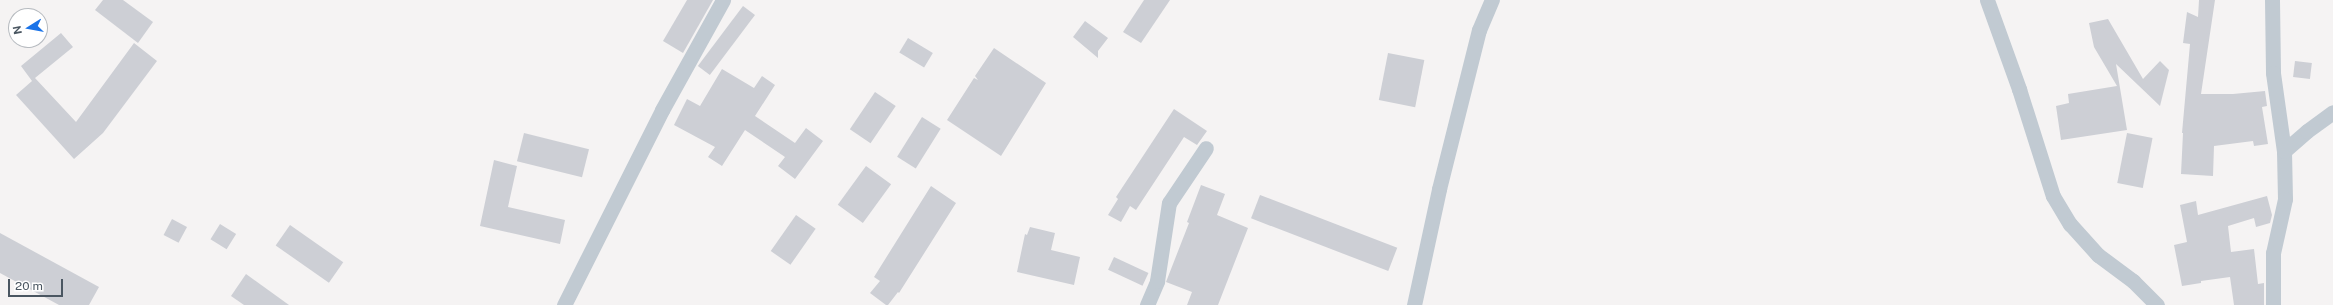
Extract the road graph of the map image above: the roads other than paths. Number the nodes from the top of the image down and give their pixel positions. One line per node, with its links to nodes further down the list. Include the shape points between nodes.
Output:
1 (723, 0): 8 (street, via 662,110)
2 (1492, 0): 10 (street, via 1478,30)
3 (1987, 0): 11 (street, via 2053,196 2070,224 2098,255 2133,281)
4 (2272, 0): 7 (street, via 2273,73)
5 (2333, 112): 7 (street)
6 (1206, 148): 9 (street, via 1169,203 1157,281)
7 (2284, 151): 12 (street, via 2285,199 2273,253)
8 (564, 305)
9 (1147, 305)
10 (1414, 305)
11 (2157, 305)
12 (2274, 305)

